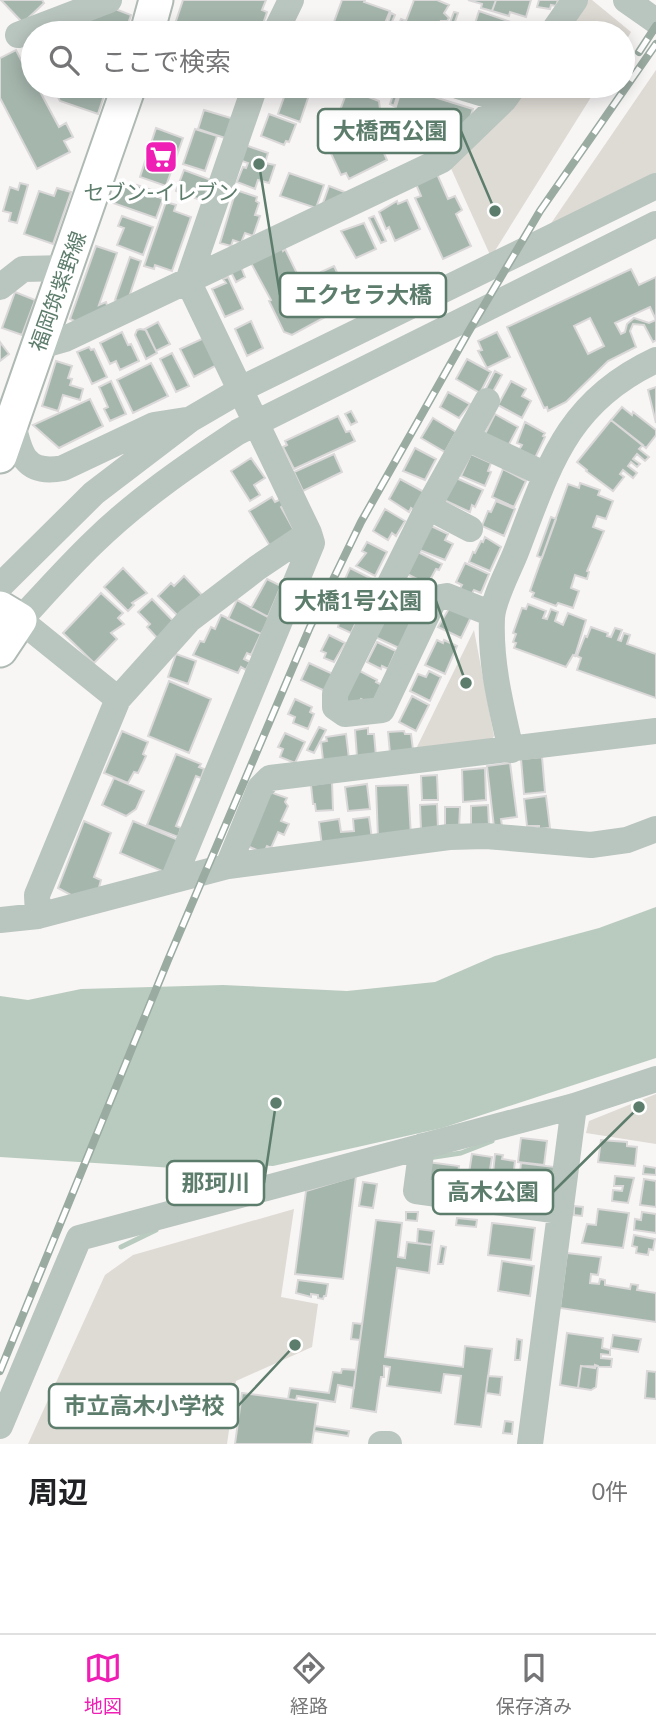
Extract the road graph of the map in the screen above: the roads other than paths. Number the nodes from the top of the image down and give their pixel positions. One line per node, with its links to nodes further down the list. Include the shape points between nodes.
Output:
1 (109, 0): 6 (street)
2 (156, 0): 7 (main road)
3 (291, 0): 8 (street)
4 (575, 0): 9 (street)
5 (626, 0): 10 (street)
6 (54, 21)
7 (150, 21)
8 (284, 21)
9 (560, 21)
10 (656, 21)
11 (21, 34): 12 (street)
12 (18, 35)
13 (125, 98): 18 (main road, 福岡筑紫野線)
14 (246, 98): 19 (street)
15 (504, 98): 19 (street, via 442,160)
16 (656, 186): 23 (street)
17 (656, 224): 27 (street)
18 (66, 268): 20 (street, via 23,269); 21 (main road, 福岡筑紫野線)
19 (188, 281): 21 (street, via 65,339); 23 (street)
20 (0, 287)
21 (39, 342): 25 (main road, 福岡筑紫野線)
22 (656, 360): 30 (street, via 604,390 561,444)
23 (239, 391): 26 (street); 27 (street)
24 (487, 401): 28 (street)
25 (12, 419): 26 (street, via 26,461 34,468 51,471 154,425); 29 (main road, 福岡筑紫野線)
26 (191, 419): 34 (street, via 94,493)
27 (255, 423): 33 (street); 35 (street, via 135,506)
28 (467, 438): 30 (street); 31 (street)
29 (0, 456)
30 (546, 475): 36 (street)
31 (428, 508): 32 (street); 36 (street, via 335,694 335,707 345,714 383,710 435,598 447,596)
32 (470, 529)
33 (309, 533): 38 (street, via 188,620); 43 (street, via 312,543)
34 (0, 586)
35 (10, 614): 37 (main road); 38 (street)
36 (492, 614): 40 (street, via 493,664)
37 (0, 650)
38 (118, 699): 44 (street, via 37,895)
39 (656, 732): 40 (street)
40 (511, 750): 42 (street, via 270,778 260,788)
41 (656, 829): 42 (street, via 627,840 591,845 449,837)
42 (228, 866): 43 (street)
43 (173, 880): 44 (street)
44 (38, 915): 45 (street)
45 (0, 920)
46 (656, 1079): 47 (street)
47 (574, 1106): 48 (street); 49 (street)
48 (422, 1146): 49 (street, via 416,1191); 50 (street, via 79,1238)
49 (561, 1211): 53 (street)
50 (0, 1426)
51 (381, 1444): 52 (street)
52 (389, 1444)
53 (530, 1444)

